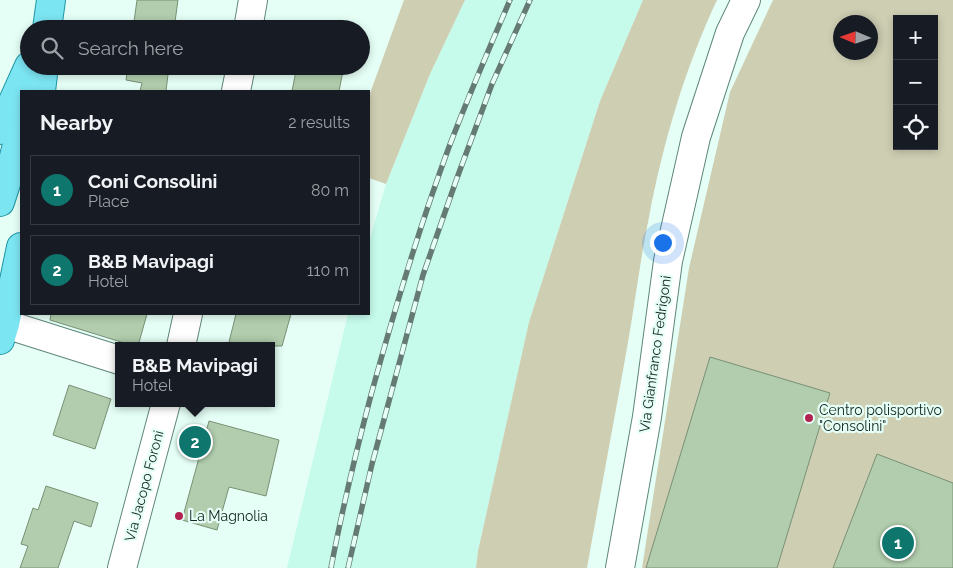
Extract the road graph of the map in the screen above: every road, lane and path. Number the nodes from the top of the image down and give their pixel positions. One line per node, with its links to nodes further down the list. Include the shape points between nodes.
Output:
1 (253, 0): 3 (street)
2 (746, 0): 21 (street, Via Gianfranco Fedrigoni, via 730,33 696,137 672,242 647,417)
3 (250, 20)
4 (25, 75): 11 (main road)
5 (35, 75): 8 (main road)
6 (43, 75): 9 (main road)
7 (239, 75): 10 (street)
8 (31, 90)
9 (41, 90)
10 (236, 90)
11 (0, 130)
12 (20, 132): 13 (main road)
13 (0, 202)
14 (20, 251): 16 (main road)
15 (188, 315): 17 (street)
16 (2, 332): 18 (street)
17 (182, 342)
18 (115, 359)
19 (165, 407): 20 (street, Via Jacopo Foroni)
20 (122, 568)
21 (620, 568)

